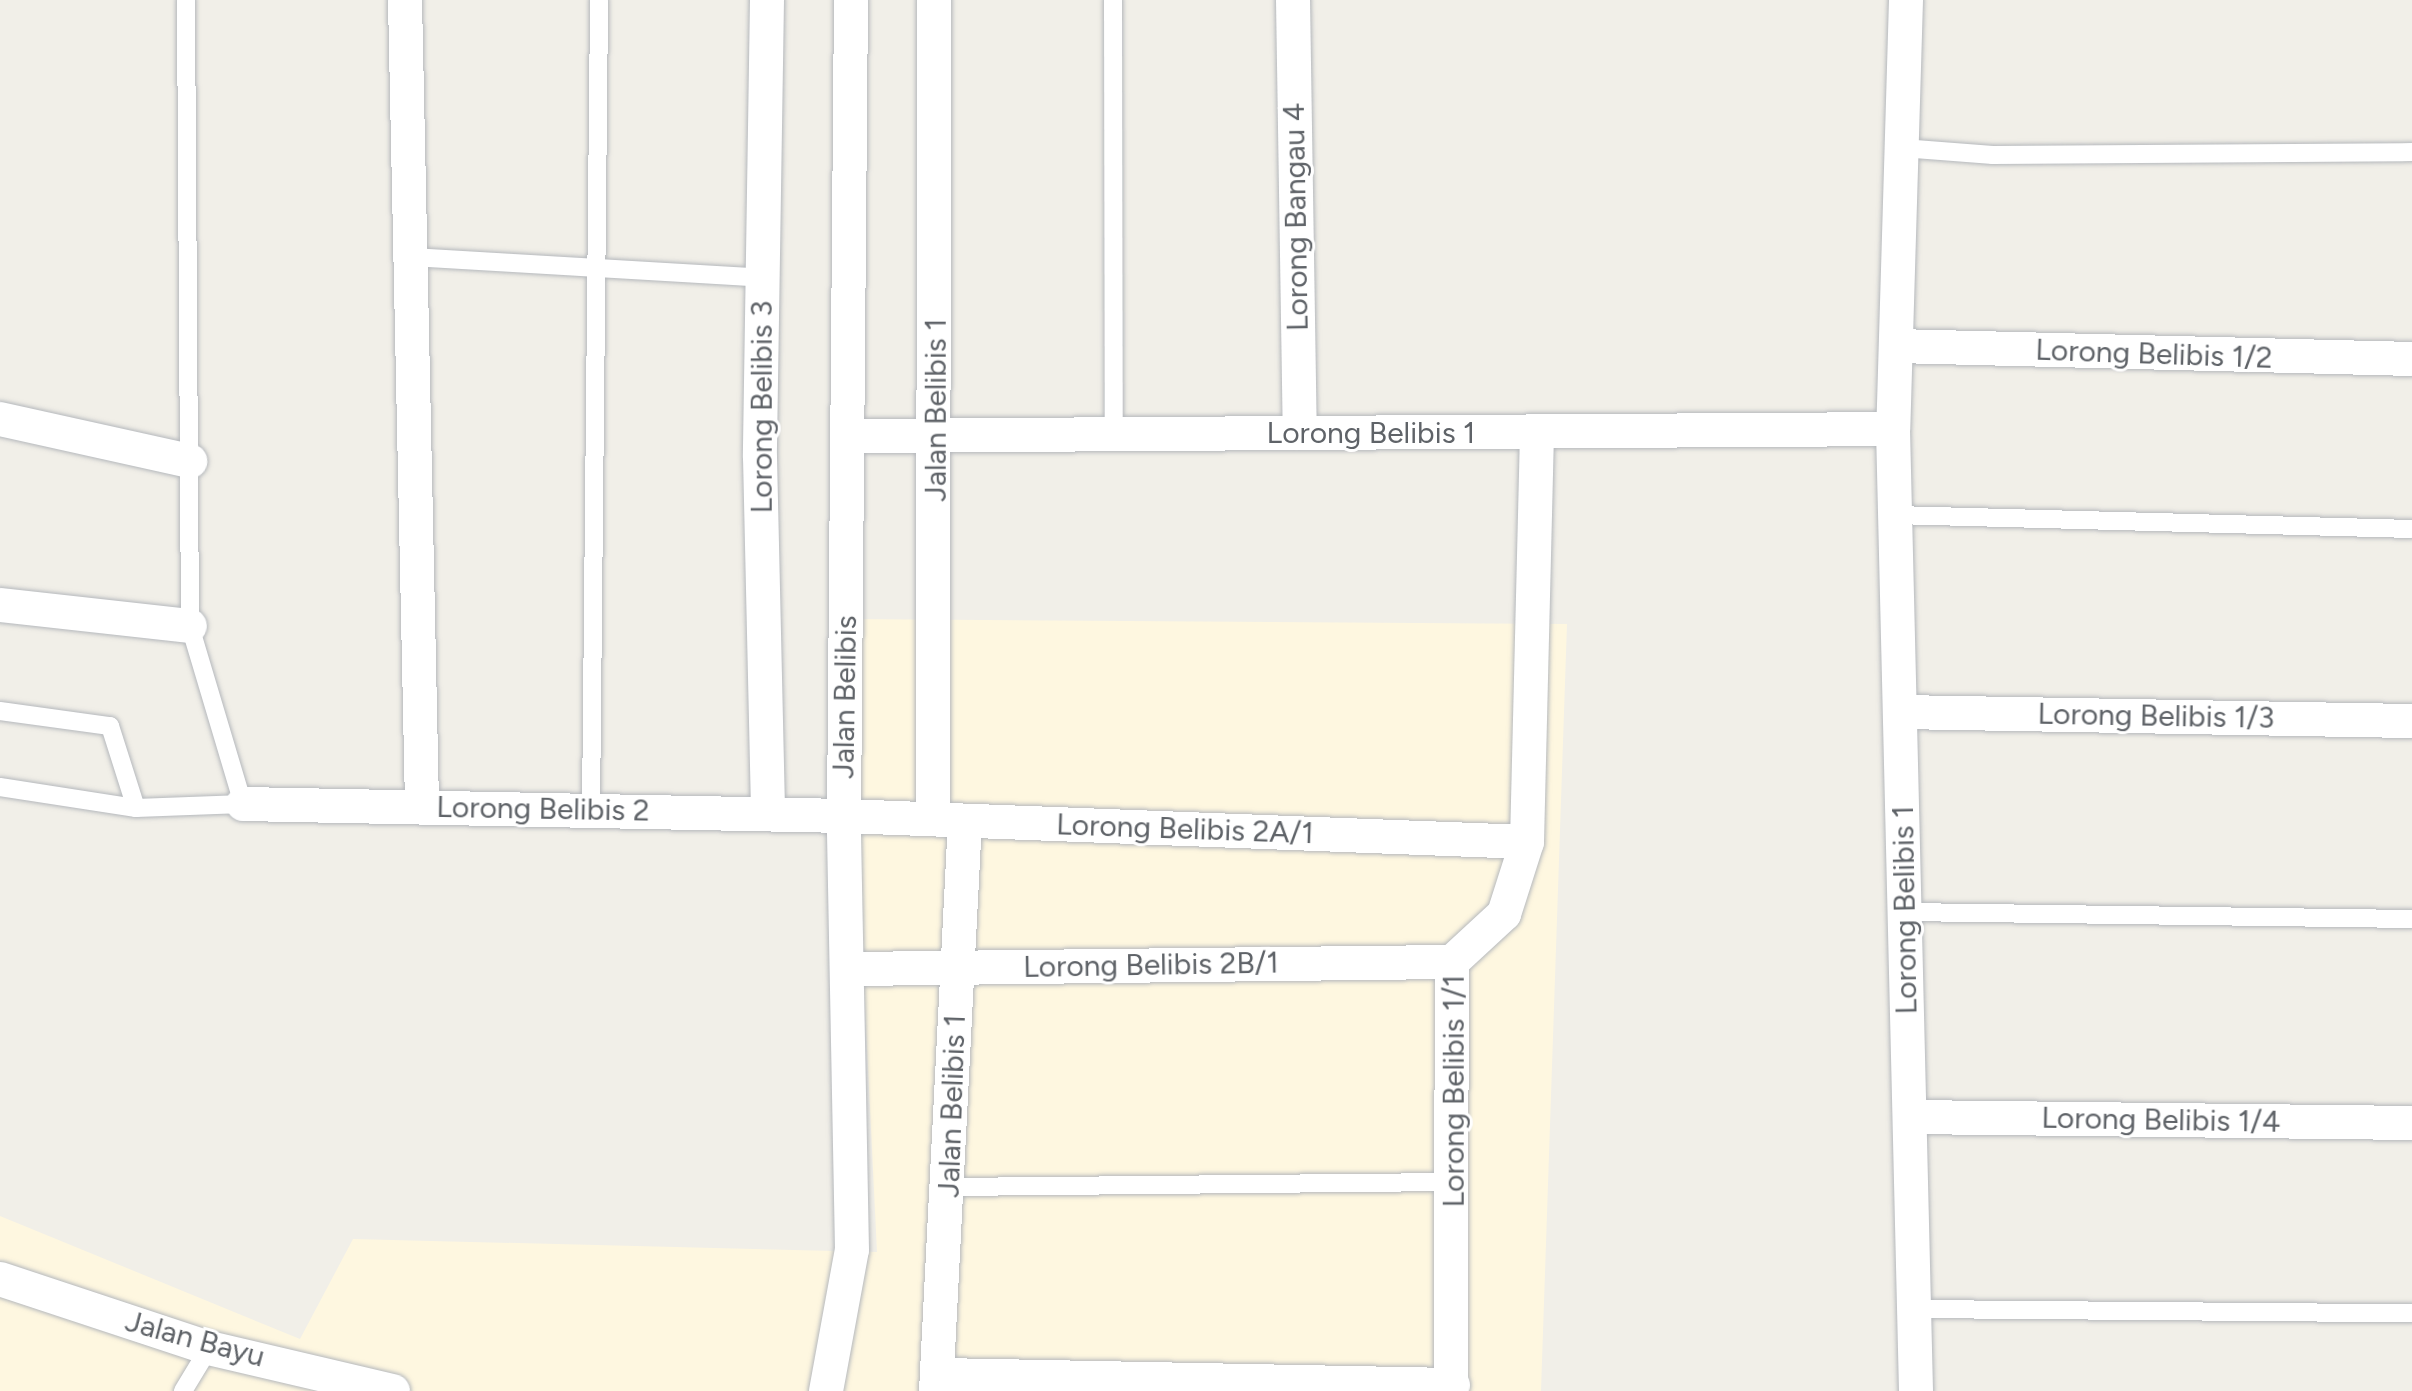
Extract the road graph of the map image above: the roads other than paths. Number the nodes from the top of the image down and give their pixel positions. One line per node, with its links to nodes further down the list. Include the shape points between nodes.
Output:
1 (186, 0): 24 (lane)
2 (405, 0): 12 (street)
3 (599, 0): 13 (lane)
4 (767, 0): 14 (street, Lorong Belibis 3)
5 (851, 0): 22 (street, Jalan Belibis)
6 (934, 0): 23 (street, Jalan Belibis 1)
7 (1113, 0): 21 (lane)
8 (1293, 0): 20 (street, Lorong Bangau 4)
9 (1906, 0): 10 (street, Lorong Belibis 1)
10 (1902, 148): 11 (lane, via 1993,155); 15 (street, Lorong Belibis 1)
11 (2412, 152)
12 (412, 257): 13 (lane); 34 (street)
13 (595, 270): 14 (lane); 36 (lane)
14 (762, 278): 37 (street, Lorong Belibis 3)
15 (1896, 346): 16 (street, Lorong Belibis 1/2); 18 (street, Lorong Belibis 1)
16 (2412, 359)
17 (0, 419): 24 (street)
18 (1893, 429): 19 (street, Lorong Belibis 1); 25 (street, Lorong Belibis 1)
19 (1537, 431): 20 (street, Lorong Belibis 1); 40 (street, Lorong Belibis 1/1)
20 (1300, 433): 21 (street, Lorong Belibis 1)
21 (1114, 435): 23 (street, Lorong Belibis 1)
22 (849, 436): 23 (street, Lorong Belibis 1); 38 (street, Jalan Belibis)
23 (937, 436): 39 (street, Jalan Belibis 1)
24 (190, 461): 28 (lane)
25 (1895, 515): 26 (lane); 30 (street, Lorong Belibis 1)
26 (2412, 529)
27 (0, 605): 28 (street)
28 (190, 626): 33 (lane)
29 (0, 711): 35 (lane, via 110,726)
30 (1900, 712): 31 (street, Lorong Belibis 1/3); 41 (street, Lorong Belibis 1)
31 (2412, 721)
32 (0, 787): 35 (lane)
33 (243, 804): 34 (street, Lorong Belibis 2); 35 (lane)
34 (422, 806): 36 (street, Lorong Belibis 2)
35 (136, 808)
36 (591, 810): 37 (street, Lorong Belibis 2)
37 (768, 814): 38 (street, Lorong Belibis 2)
38 (844, 816): 39 (street, Lorong Belibis 2A/1); 45 (street, Jalan Belibis)
39 (949, 820): 40 (street, Lorong Belibis 2A/1); 44 (street, Jalan Belibis 1)
40 (1527, 842): 43 (street, Lorong Belibis 1/1, via 1504,914)
41 (1905, 912): 42 (lane); 46 (street, Lorong Belibis 1)
42 (2412, 919)
43 (1452, 962): 44 (street, Lorong Belibis 2B/1); 48 (street, Lorong Belibis 1/1)
44 (958, 967): 45 (street, Lorong Belibis 2B/1); 49 (street, Jalan Belibis 1)
45 (851, 969): 59 (street, Jalan Belibis, via 852,1250)
46 (1910, 1117): 47 (street, Lorong Belibis 1/4); 51 (street, Lorong Belibis 1)
47 (2412, 1123)
48 (1452, 1182): 49 (lane); 56 (street, Lorong Belibis 1/1)
49 (949, 1187): 55 (street, Jalan Belibis 1)
50 (0, 1279): 53 (street, Jalan Bayu)
51 (1915, 1309): 52 (lane); 60 (street, Lorong Belibis 1)
52 (2412, 1313)
53 (209, 1348): 54 (street, Jalan Bayu); 57 (lane)
54 (308, 1379): 58 (street, Jalan Bayu)
55 (938, 1383): 56 (street)
56 (1452, 1388)
57 (183, 1391)
58 (393, 1391)
59 (826, 1391)
60 (1916, 1391)

